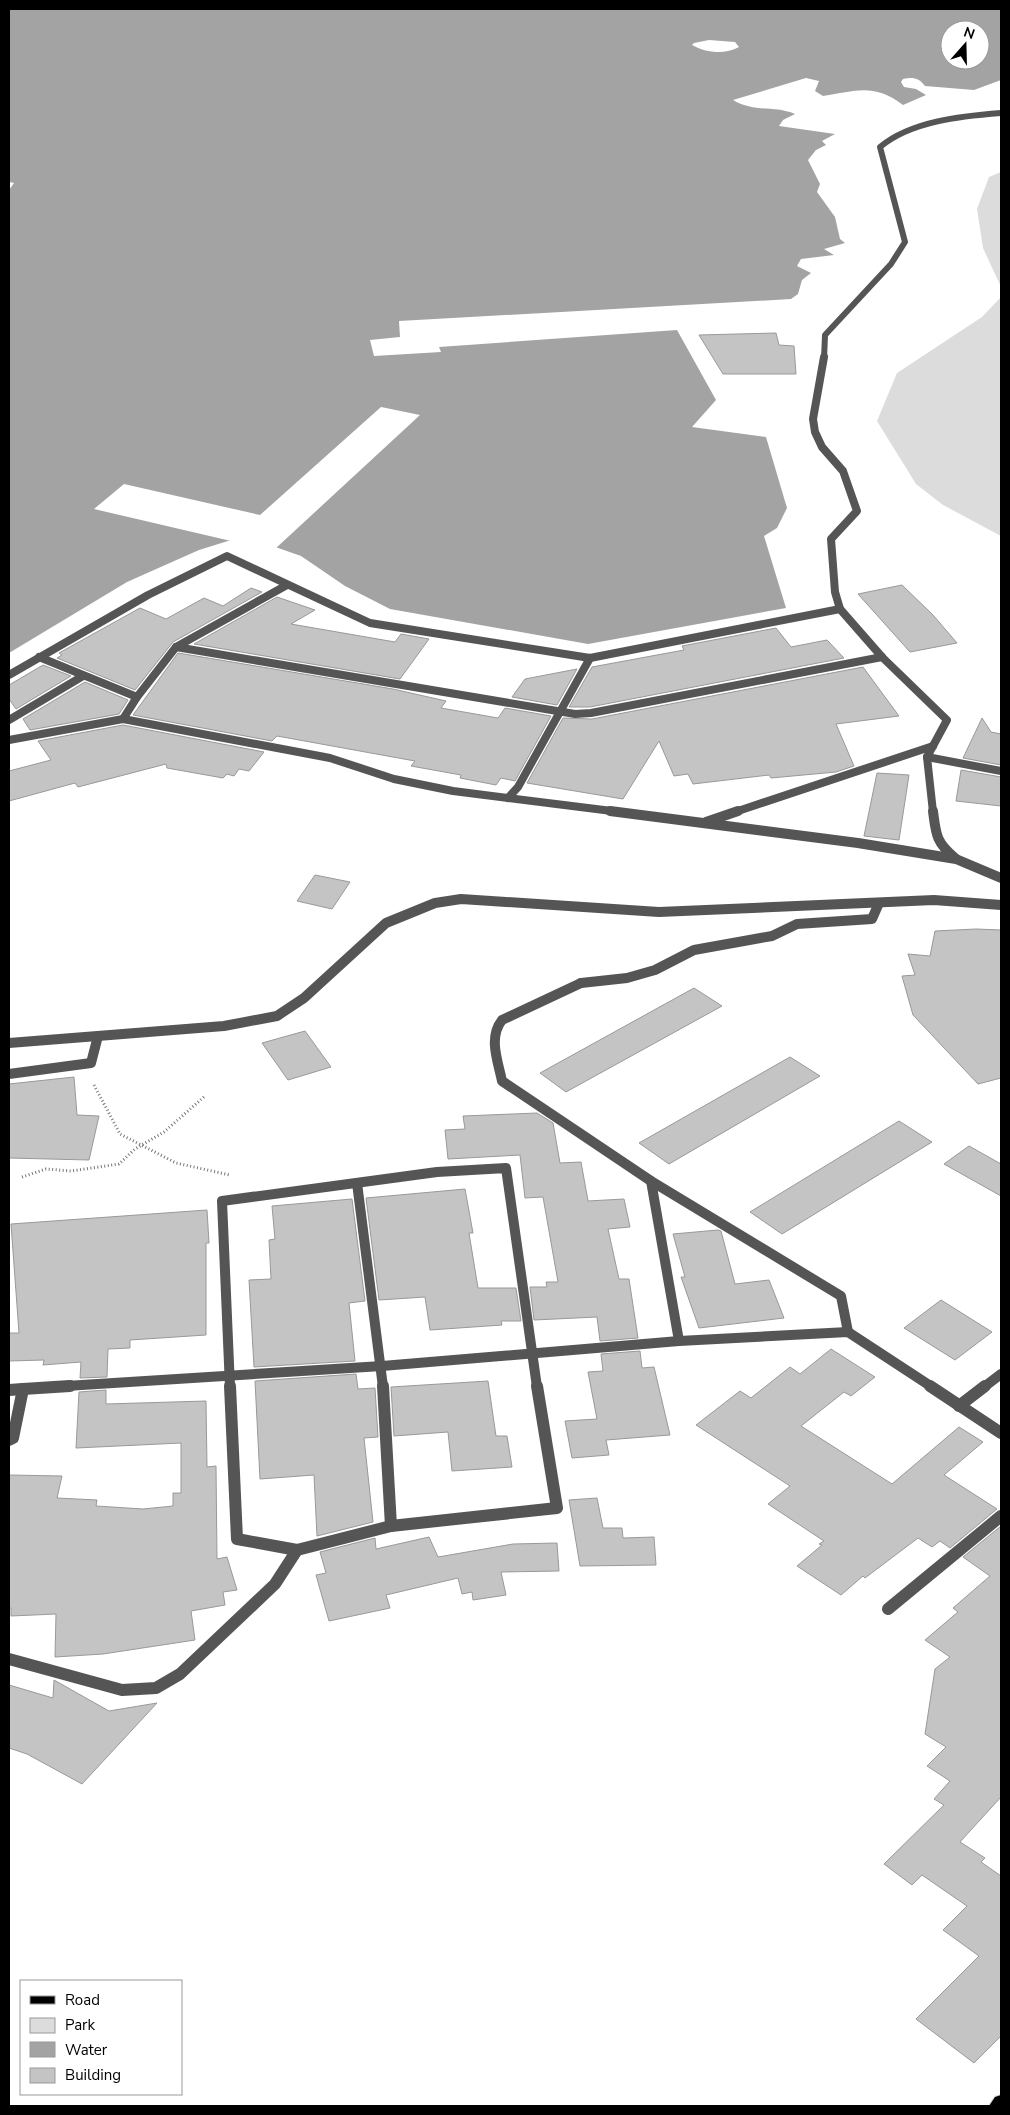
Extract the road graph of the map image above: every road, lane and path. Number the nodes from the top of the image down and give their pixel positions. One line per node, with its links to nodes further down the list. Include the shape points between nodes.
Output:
1 (1001, 113): 3 (street, via 969,116 894,136 880,147 885,176 905,242 891,264 825,335 822,383 813,419 822,447 843,471 857,511 831,539 835,592)
2 (287, 585): 4 (street); 5 (street, via 227,556 148,595); 7 (street, via 370,623)
3 (840, 609): 6 (street); 7 (street)
4 (176, 647): 10 (street); 11 (street)
5 (39, 657): 8 (street); 9 (street)
6 (882, 657): 11 (street, via 591,713); 15 (street, via 947,720)
7 (590, 658): 11 (street)
8 (9, 675)
9 (83, 676): 10 (street); 12 (street)
10 (137, 697): 13 (street)
11 (558, 712): 18 (street, via 518,787)
12 (9, 720)
13 (124, 720): 14 (street); 18 (street, via 330,758 394,779 453,791)
14 (9, 740)
15 (933, 746): 16 (street); 19 (street)
16 (927, 757): 17 (street); 20 (street, via 936,836 943,848)
17 (1001, 771)
18 (508, 798): 19 (street)
19 (704, 823): 20 (street)
20 (956, 859): 21 (street)
21 (1001, 878)
22 (879, 903): 23 (street, via 934,900); 24 (street, via 659,912 487,900 435,903 386,922 304,998 278,1016 224,1026); 32 (street, via 872,919 797,924 772,936 694,950 655,970 627,978 582,983 496,1025 494,1035 502,1081)
23 (1001, 905)
24 (98, 1036): 25 (street); 26 (street, via 91,1062)
25 (9, 1043)
26 (83, 1064): 27 (street); 29 (path, via 120,1134)
27 (9, 1074)
28 (205, 1096): 29 (path, via 164,1132)
29 (142, 1145): 30 (path, via 176,1163); 31 (path, via 119,1164 71,1171 46,1169)
30 (232, 1175)
31 (22, 1178)
32 (651, 1181): 34 (street, via 841,1296); 35 (street)
33 (357, 1183): 36 (street, via 437,1172 506,1168); 37 (street); 39 (street, via 222,1201)
34 (848, 1332): 35 (street); 42 (street)
35 (679, 1342): 36 (street)
36 (532, 1355): 37 (street); 46 (street, via 557,1508)
37 (382, 1366): 39 (street); 46 (street)
38 (1001, 1374): 42 (street)
39 (231, 1375): 40 (street); 47 (street, via 237,1539)
40 (24, 1389): 41 (street); 44 (street, via 13,1438)
41 (9, 1390)
42 (959, 1406): 43 (street)
43 (1001, 1433)
44 (9, 1440)
45 (1001, 1516): 48 (street)
46 (391, 1526): 47 (street)
47 (297, 1550): 49 (street, via 275,1584 180,1674 156,1688 122,1690)
48 (888, 1609)
49 (9, 1659)
50 (1001, 2103): 51 (main road)
51 (998, 2106)

